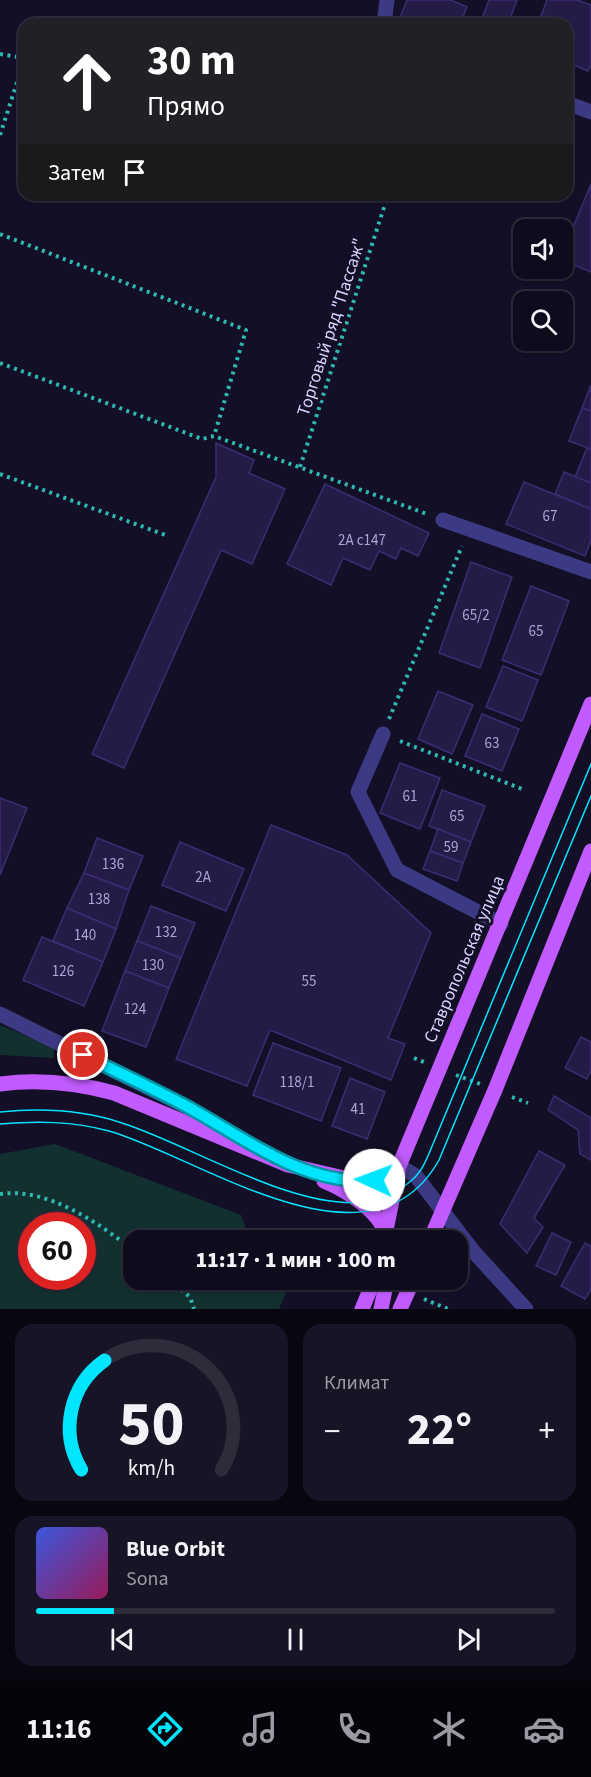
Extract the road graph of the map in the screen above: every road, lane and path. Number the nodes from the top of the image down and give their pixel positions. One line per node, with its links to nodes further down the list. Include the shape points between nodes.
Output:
1 (387, 0): 2 (street)
2 (385, 18)
3 (0, 54): 4 (path)
4 (18, 58)
5 (18, 79): 8 (path)
6 (573, 105): 7 (street)
7 (591, 112)
8 (0, 135)
9 (386, 201): 13 (path, Торговый ряд "Пассаж")
10 (0, 234): 12 (path, via 246,330)
11 (0, 363): 12 (path, via 202,439)
12 (214, 436): 13 (path)
13 (300, 467): 15 (path)
14 (0, 474): 17 (path)
15 (443, 520): 16 (street)
16 (469, 529): 18 (street); 20 (path)
17 (168, 536)
18 (591, 572)
19 (591, 704): 23 (main road, Ставропольская улица)
20 (383, 734): 21 (path); 23 (street, via 358,792 397,870)
21 (522, 789)
22 (591, 851): 28 (main road)
23 (501, 924): 26 (main road, Ставропольская улица)
24 (0, 1014): 30 (street, via 187,1107)
25 (414, 1058): 26 (path)
26 (440, 1068): 28 (path); 31 (main road, Ставропольская улица)
27 (0, 1084): 30 (main road, via 49,1082 114,1093)
28 (495, 1090): 29 (path); 33 (main road)
29 (528, 1103)
30 (288, 1165): 31 (main road, via 361,1182 374,1180); 34 (main road, Ставропольская улица, via 344,1191 377,1218)
31 (399, 1166): 33 (street, via 416,1176); 35 (main road, Ставропольская улица)
32 (0, 1194): 37 (path, via 14,1192 71,1208)
33 (444, 1210): 36 (main road); 46 (street, via 473,1251)
34 (382, 1230)
35 (387, 1230)
36 (435, 1230)
37 (123, 1243)
38 (181, 1290): 42 (path, via 190,1297)
39 (370, 1290): 43 (main road)
40 (385, 1290): 44 (main road)
41 (409, 1290): 45 (main road)
42 (194, 1309)
43 (362, 1309)
44 (381, 1309)
45 (400, 1309)
46 (526, 1309)

